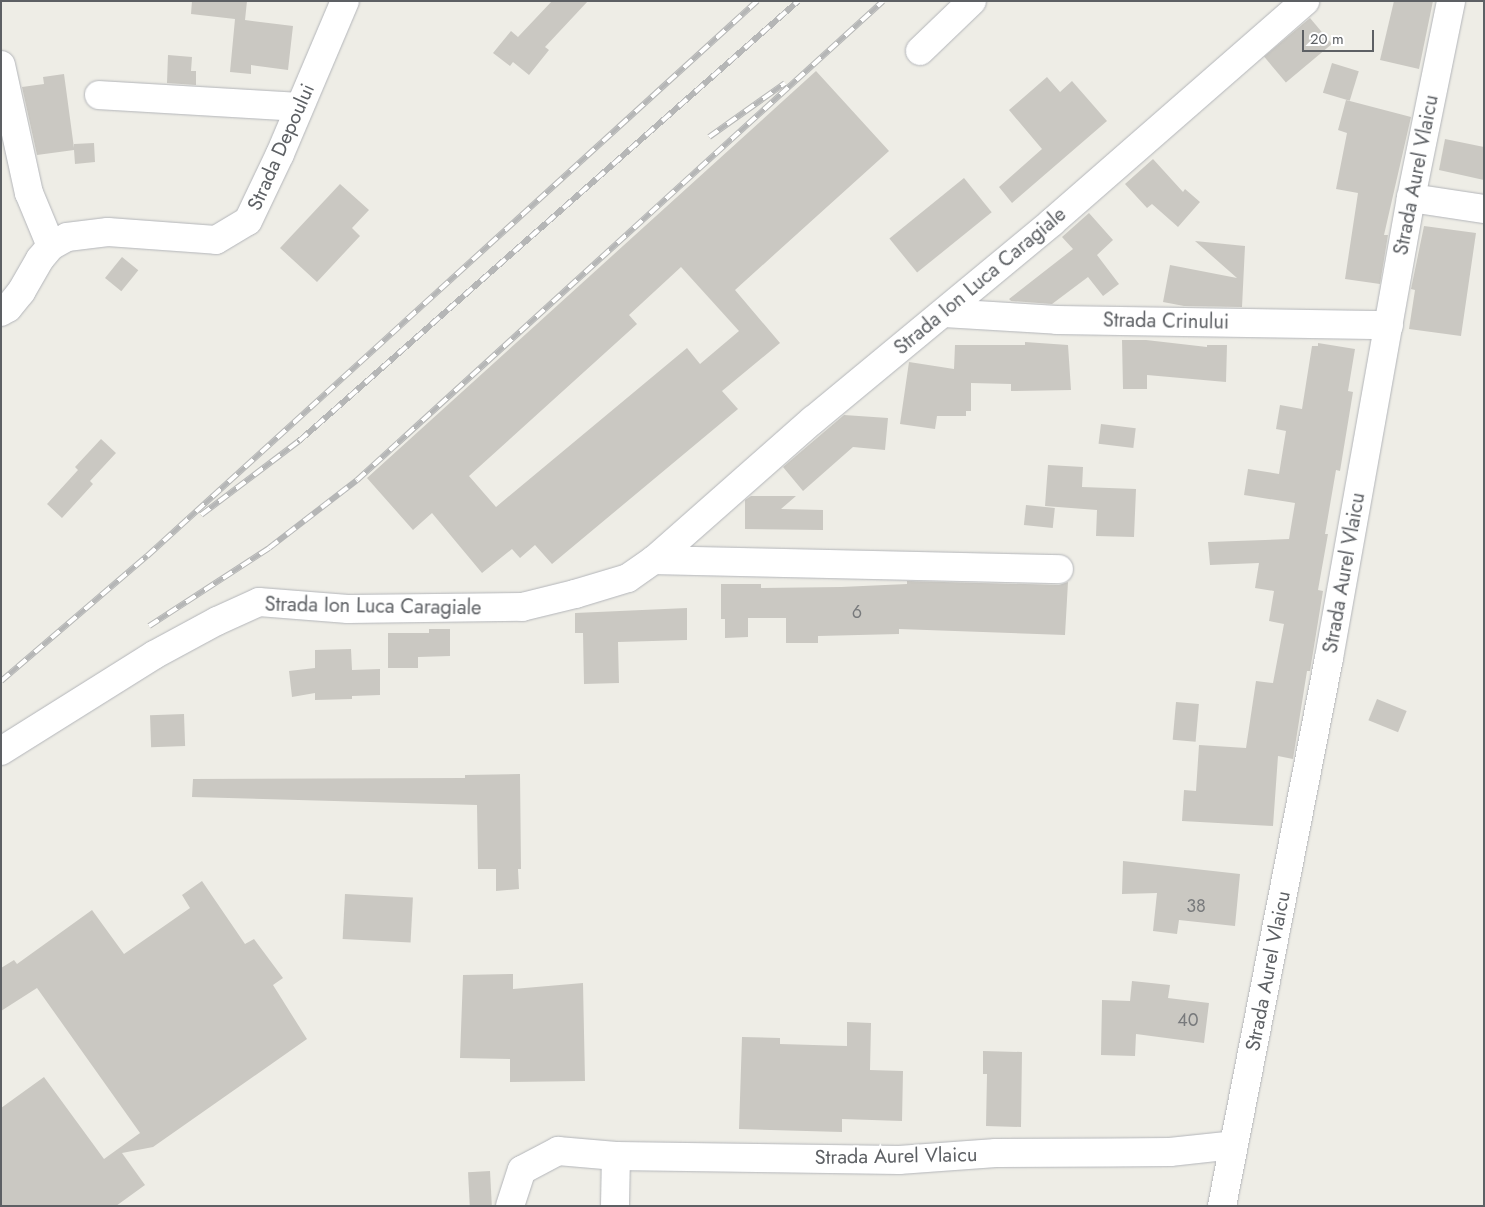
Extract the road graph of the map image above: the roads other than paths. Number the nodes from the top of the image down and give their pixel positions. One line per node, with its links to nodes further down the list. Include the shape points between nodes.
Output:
1 (345, 1): 8 (street, Strada Depoului)
2 (972, 1): 5 (street)
3 (1305, 1): 13 (street, Strada Ion Luca Caragiale)
4 (1451, 1): 9 (street, Strada Aurel Vlaicu)
5 (920, 51)
6 (1, 65): 11 (street, via 29,192)
7 (99, 96): 8 (street)
8 (299, 107): 11 (street, Strada Depoului, via 257,205 248,221 232,232 216,240 108,232 67,237)
9 (1410, 198): 10 (street); 14 (street, Strada Aurel Vlaicu)
10 (1484, 209)
11 (51, 246): 12 (street, Strada Depoului, via 21,292)
12 (1, 312)
13 (944, 313): 14 (street, Strada Crinului, via 1057,320); 15 (street, Strada Ion Luca Caragiale, via 813,420)
14 (1389, 325): 18 (street, Strada Aurel Vlaicu, via 1329,658)
15 (654, 560): 16 (street); 17 (street, Strada Ion Luca Caragiale, via 628,578 522,607 348,608 259,602 154,655)
16 (1059, 569)
17 (1, 751)
18 (1234, 1145): 19 (street, Strada Aurel Vlaicu, via 1170,1152 996,1154 899,1160); 22 (street, Strada Aurel Vlaicu)
19 (616, 1156): 20 (street, Strada Aurel Vlaicu, via 558,1151 522,1170); 21 (street)
20 (510, 1206)
21 (615, 1206)
22 (1222, 1206)

